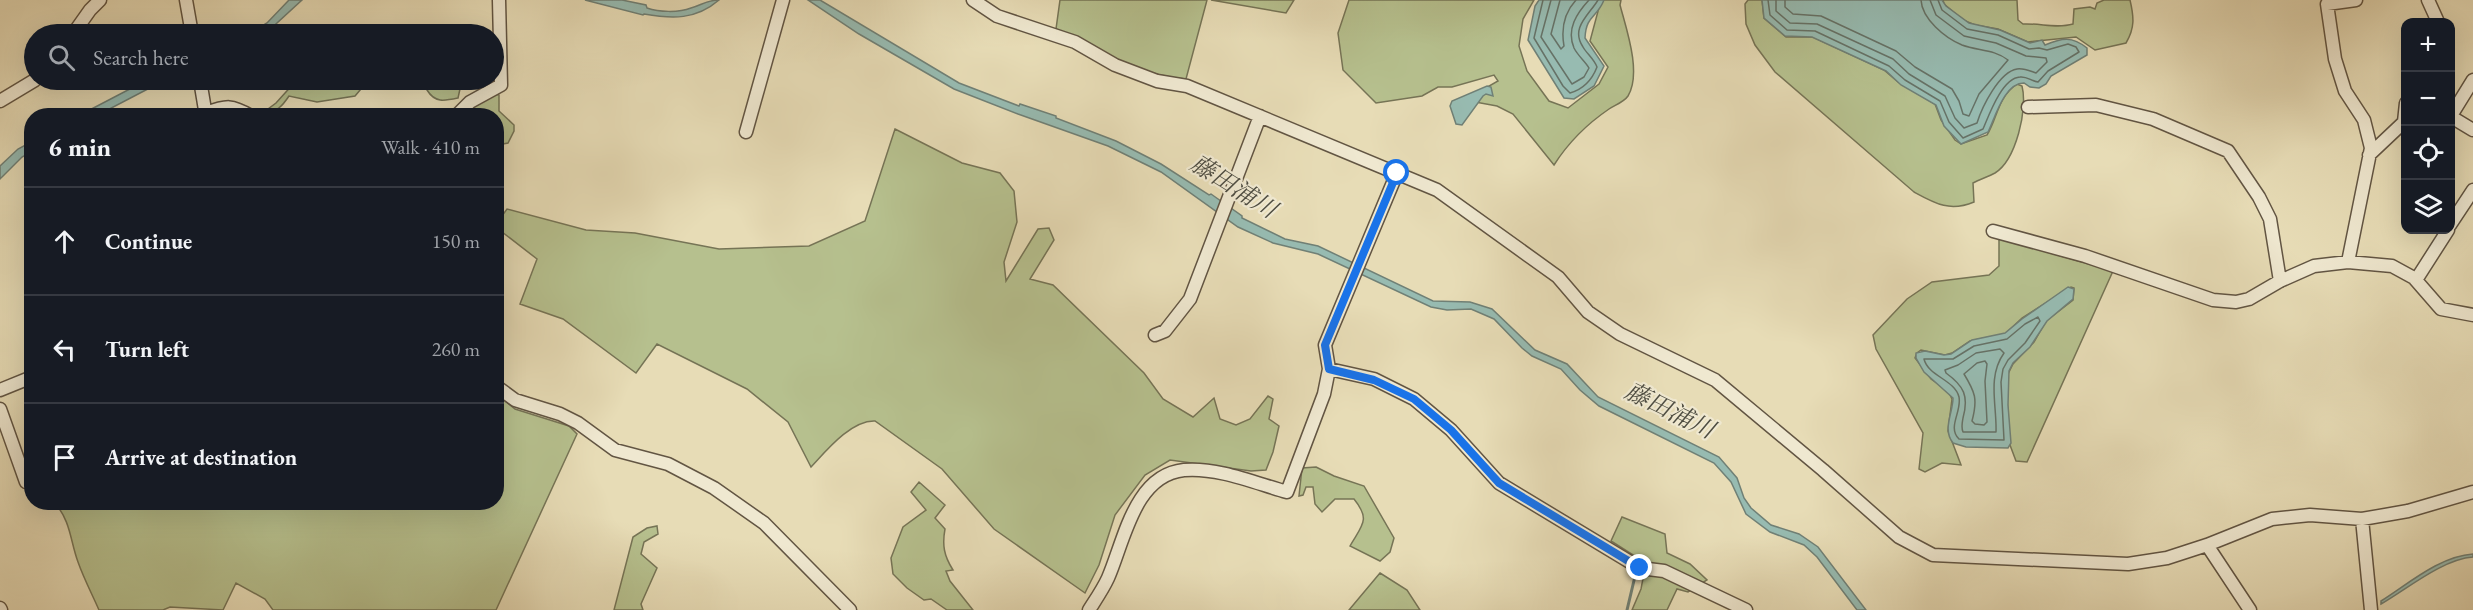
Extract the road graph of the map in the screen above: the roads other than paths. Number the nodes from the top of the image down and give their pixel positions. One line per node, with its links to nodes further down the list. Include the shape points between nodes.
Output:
1 (100, 0): 9 (street)
2 (186, 0): 10 (street)
3 (498, 0): 11 (street)
4 (783, 0): 25 (street)
5 (973, 0): 22 (street, via 997,16 1064,38 1114,65 1157,81 1187,86)
6 (2355, 0): 26 (street, via 2327,4 2336,59 2345,91 2364,120)
7 (2428, 0): 8 (street)
8 (2436, 18)
9 (80, 24)
10 (190, 24)
11 (499, 24)
12 (2473, 80): 24 (street, via 2452,114)
13 (24, 87): 16 (street)
14 (202, 90): 18 (street)
15 (492, 90): 21 (street)
16 (0, 101)
17 (2028, 107): 34 (street, via 2096,105 2153,119 2228,151 2270,219)
18 (205, 108)
19 (219, 108): 20 (street)
20 (237, 108)
21 (464, 108)
22 (1260, 117): 27 (street); 36 (street, via 1190,299 1165,331)
23 (2401, 126): 26 (street)
24 (2473, 130)
25 (746, 132)
26 (2369, 155): 32 (street)
27 (1397, 173): 37 (street, via 1325,345); 45 (street, via 1437,190 1509,240 1558,276 1588,312 1620,334 1715,380 1914,547 1933,555 2128,564 2167,558)
28 (2473, 189): 29 (street)
29 (2455, 218)
30 (1993, 231): 34 (street, via 2085,256 2213,300 2249,299)
31 (2445, 234): 33 (street)
32 (2348, 262): 33 (street, via 2392,266); 34 (street, via 2314,266)
33 (2416, 280): 35 (street, via 2441,309)
34 (2280, 281)
35 (2473, 315)
36 (1155, 335)
37 (1329, 369): 47 (street, via 1324,394 1287,492 1212,472 1182,470 1164,477 1137,504 1108,579); 48 (street, via 1374,380 1414,399 1451,430 1499,483 1640,568 1664,571)
38 (24, 380): 39 (street)
39 (0, 390)
40 (504, 392): 46 (street, via 515,400 578,423 615,450 668,464 714,488 764,523)
41 (0, 409): 42 (street)
42 (24, 474)
43 (2473, 492): 44 (street, via 2408,511)
44 (2362, 519): 45 (street, via 2310,515 2272,519); 50 (street)
45 (2206, 545): 49 (street)
46 (850, 610)
47 (1089, 610)
48 (1746, 610)
49 (2250, 610)
50 (2371, 610)

